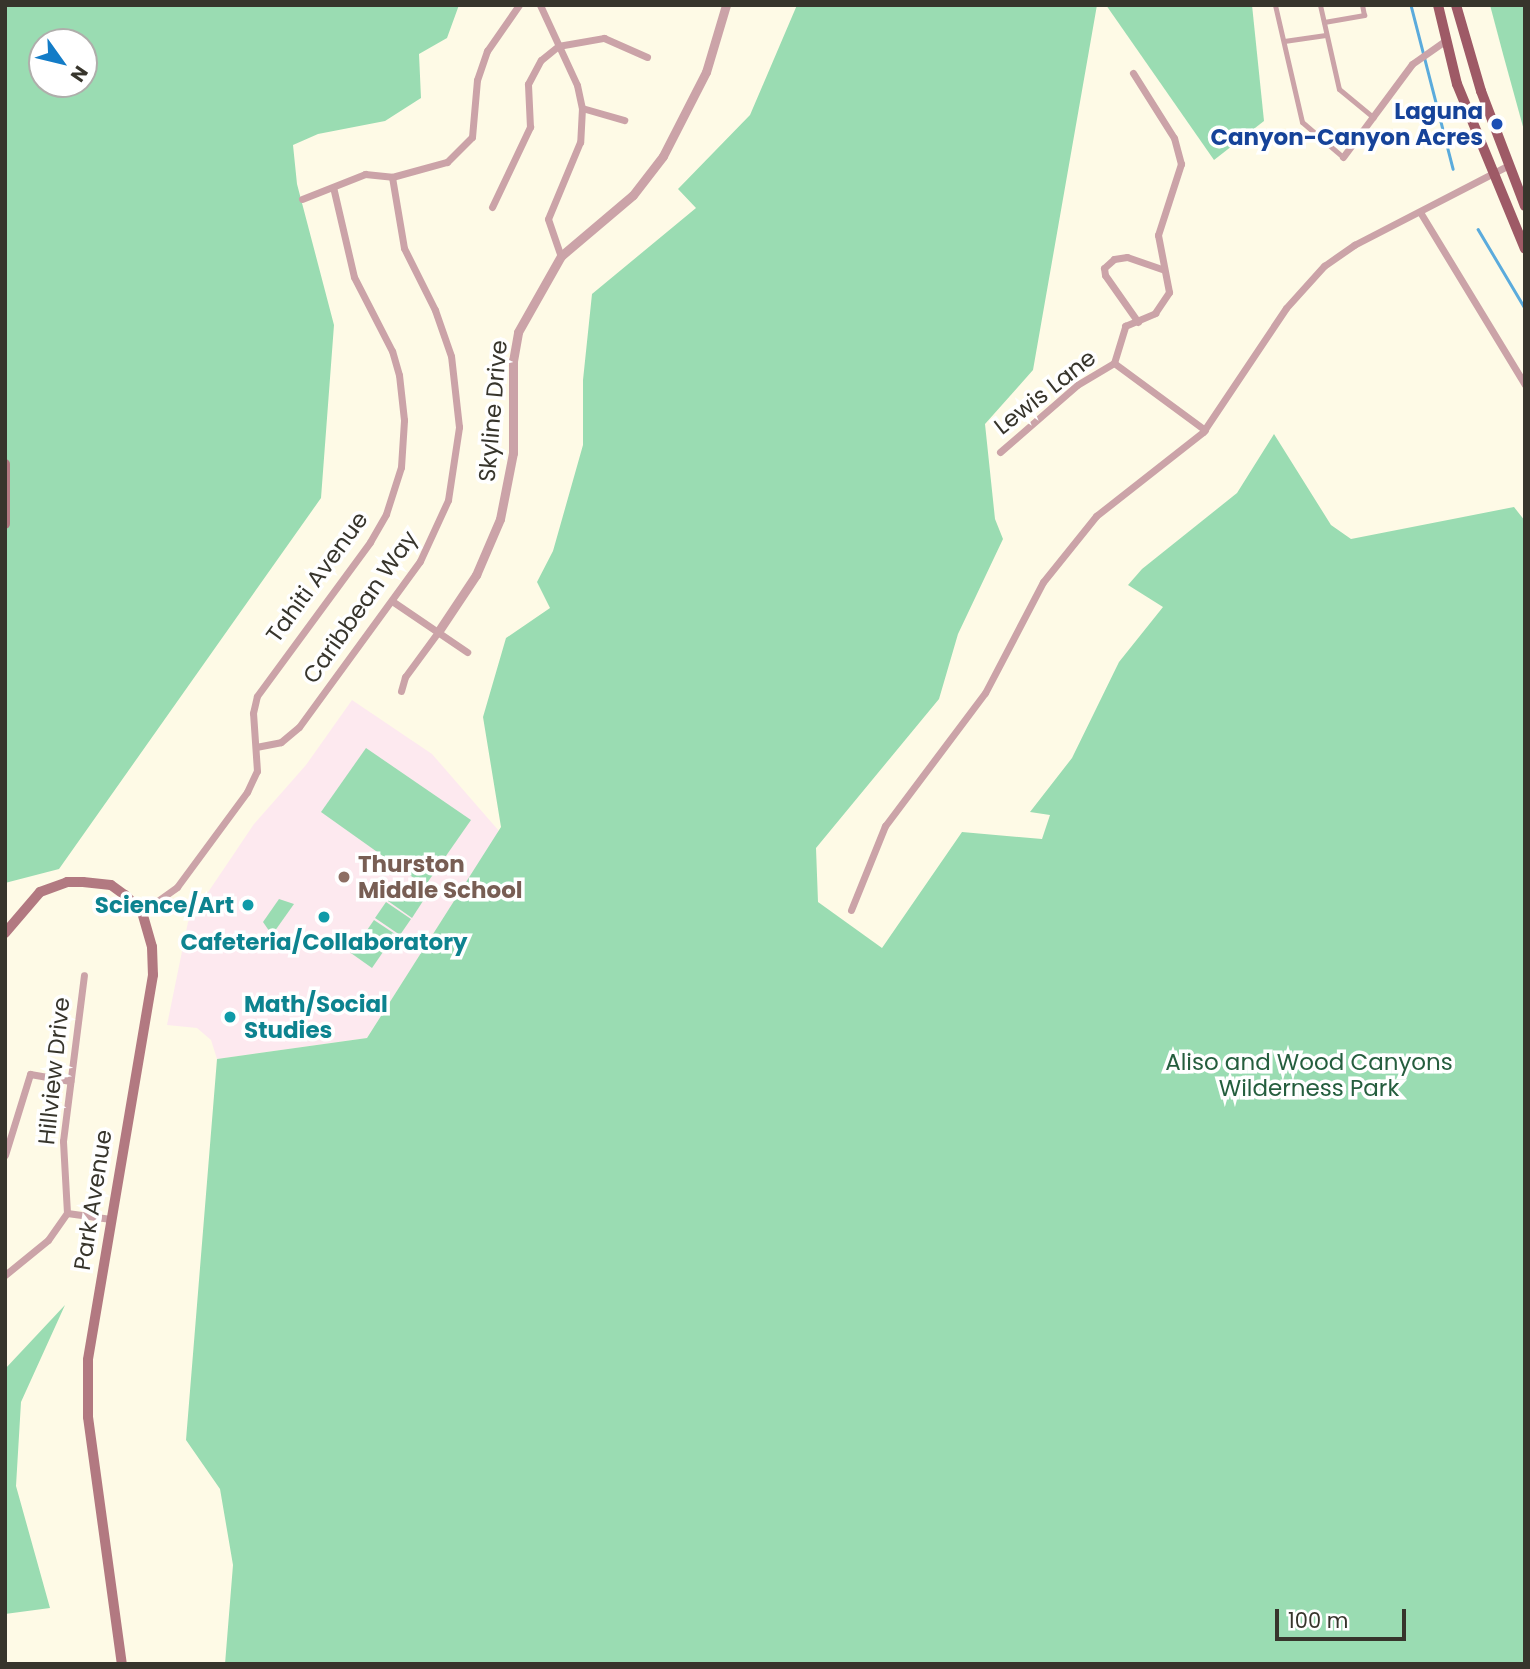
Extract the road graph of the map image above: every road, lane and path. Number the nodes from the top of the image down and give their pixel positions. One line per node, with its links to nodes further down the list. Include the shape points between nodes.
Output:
1 (519, 5): 22 (street, via 487,51 477,80 472,137 447,162)
2 (540, 5): 13 (street)
3 (726, 5): 29 (street, Skyline Drive, via 706,72 663,156 633,195)
4 (1275, 5): 12 (street)
5 (1321, 5): 9 (street)
6 (1362, 5): 9 (street, via 1364,14)
7 (1438, 5): 11 (main road)
8 (1456, 5): 20 (main road)
9 (1324, 22): 10 (street)
10 (1326, 35): 12 (street); 17 (street, via 1339,89)
11 (1446, 40): 17 (street, via 1418,59); 21 (main road, via 1457,84)
12 (1284, 41): 19 (street, via 1302,122)
13 (558, 46): 14 (street, via 604,38); 16 (street, via 577,85); 26 (street, via 541,60 528,84 530,127)
14 (647, 57)
15 (1133, 73): 30 (street, via 1179,148 1181,163 1158,235)
16 (582, 108): 18 (street); 29 (street, via 580,142 548,219)
17 (1374, 118): 19 (street)
18 (624, 120)
19 (1343, 157)
20 (1507, 166): 21 (street); 25 (main road)
21 (1492, 174): 27 (street); 28 (main road)
22 (391, 177): 23 (street, via 365,174); 38 (street, Caribbean Way, via 404,248 435,310 451,356 459,427 453,474 436,531)
23 (332, 187): 24 (street); 42 (street, Tahiti Avenue, via 354,277 392,351 399,375 404,420 401,467 386,514 370,542 265,679 253,713)
24 (302, 199)
25 (1525, 206)
26 (492, 208)
27 (1420, 212): 33 (street); 34 (street, via 1354,245 1307,283)
28 (1525, 249)
29 (561, 256): 39 (street, Skyline Drive, via 518,332 513,362 513,453 500,519 476,575)
30 (1164, 270): 31 (street, via 1168,292 1164,304); 31 (street, via 1127,257 1114,259 1104,268)
31 (1138, 322): 32 (street, via 1119,334)
32 (1114, 363): 34 (street); 35 (street, Lewis Lane, via 1077,385)
33 (1525, 385)
34 (1205, 430): 43 (street, via 1096,516 1043,582 985,693 885,826)
35 (1000, 452)
36 (5, 464): 37 (main road)
37 (5, 524)
38 (392, 601): 39 (street); 42 (street, Caribbean Way, via 299,727 281,743)
39 (438, 632): 40 (street); 41 (street, Skyline Drive, via 405,677)
40 (467, 652)
41 (401, 691)
42 (256, 747): 44 (street, Tahiti Avenue, via 257,771 247,792 177,887)
43 (851, 910)
44 (142, 912): 45 (main road, via 110,885 67,882 29,900); 50 (main road, Park Avenue, via 152,947 153,975)
45 (5, 933)
46 (84, 975): 47 (street, Hillview Drive)
47 (70, 1081): 48 (street, via 30,1074); 49 (street, Hillview Drive, via 63,1141)
48 (5, 1155)
49 (67, 1213): 50 (street); 51 (street, via 48,1240)
50 (111, 1219): 52 (main road, Park Avenue, via 88,1390)
51 (5, 1275)
52 (122, 1664)

